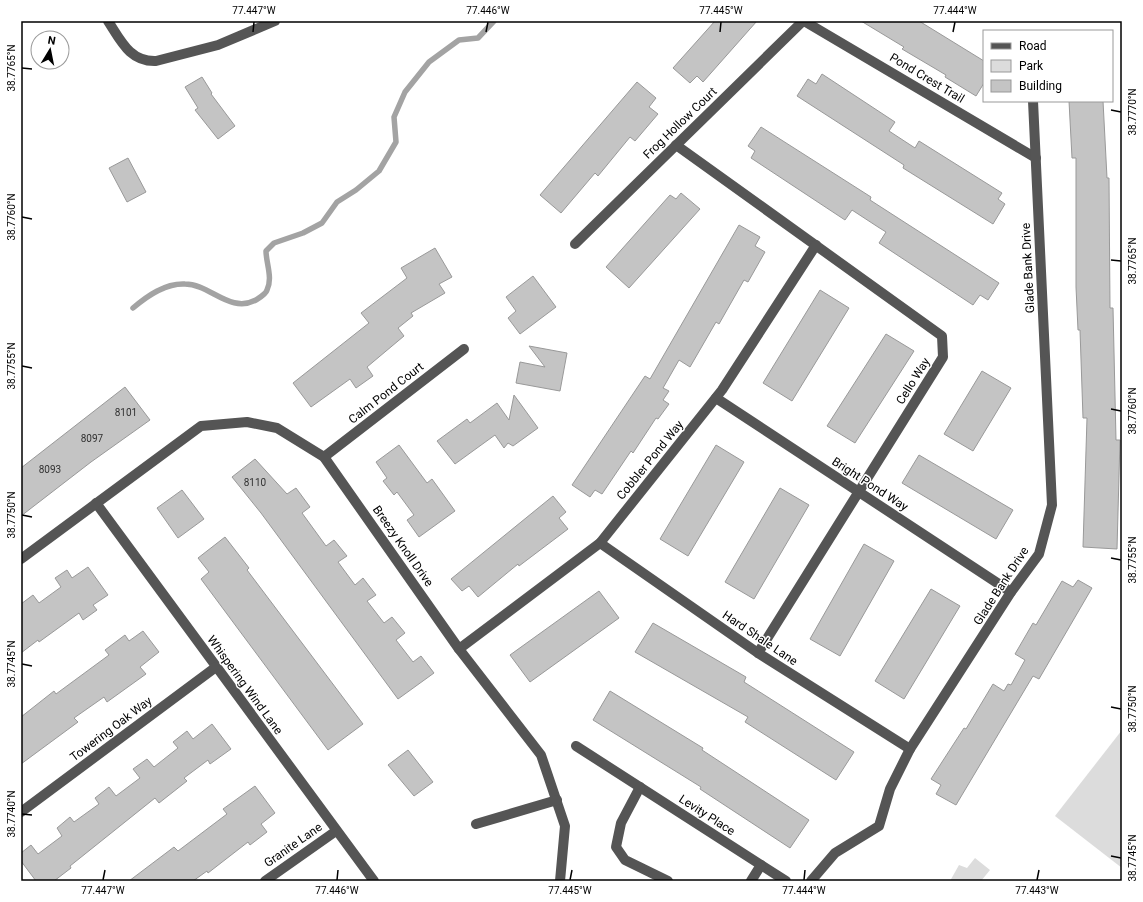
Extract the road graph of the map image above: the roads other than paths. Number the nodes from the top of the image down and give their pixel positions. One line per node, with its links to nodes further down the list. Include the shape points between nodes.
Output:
1 (108, 21): 2 (street, via 128,52 149,61 218,45)
2 (275, 21)
3 (804, 21): 5 (street, Frog Hollow Court); 6 (street, Pond Crest Trail)
4 (1033, 102): 6 (street, Glade Bank Drive)
5 (676, 145): 7 (street, Frog Hollow Court); 8 (street, Cello Way)
6 (1036, 158): 16 (street, Glade Bank Drive, via 1052,505 1039,554)
7 (575, 244)
8 (816, 246): 10 (street, Cobbler Pond Way); 12 (street, Cello Way, via 942,336 943,357)
9 (464, 349): 11 (street, Calm Pond Court)
10 (716, 398): 12 (street, Bright Pond Way); 14 (street, Cobbler Pond Way)
11 (324, 457): 13 (street, Breezy Knoll Drive, via 277,428 247,422 201,426); 17 (street, Breezy Knoll Drive)
12 (859, 492): 16 (street, Bright Pond Way); 18 (street, Cello Way)
13 (96, 503): 15 (street); 19 (street, Whispering Wind Lane)
14 (600, 543): 17 (street, Cobbler Pond Way); 18 (street, Hard Shale Lane)
15 (21, 559)
16 (1011, 592): 21 (street, Glade Bank Drive)
17 (459, 649): 23 (street, Breezy Knoll Drive, via 541,755)
18 (758, 653): 21 (street, Hard Shale Lane)
19 (216, 668): 24 (street, Towering Oak Way); 26 (street, Whispering Wind Lane)
20 (576, 746): 22 (street, Levity Place)
21 (910, 749): 34 (street, Glade Bank Drive, via 890,789 879,826 835,853)
22 (640, 787): 27 (street, Levity Place); 31 (street, via 620,823 616,847 624,860)
23 (557, 800): 25 (street); 30 (street, Breezy Knoll Drive, via 565,826)
24 (21, 812)
25 (476, 824)
26 (336, 831): 28 (street, Granite Lane); 29 (street, Whispering Wind Lane)
27 (761, 865): 32 (street); 33 (street, Levity Place)
28 (265, 881)
29 (374, 881)
30 (560, 881)
31 (668, 881)
32 (750, 881)
33 (786, 881)
34 (811, 881)

